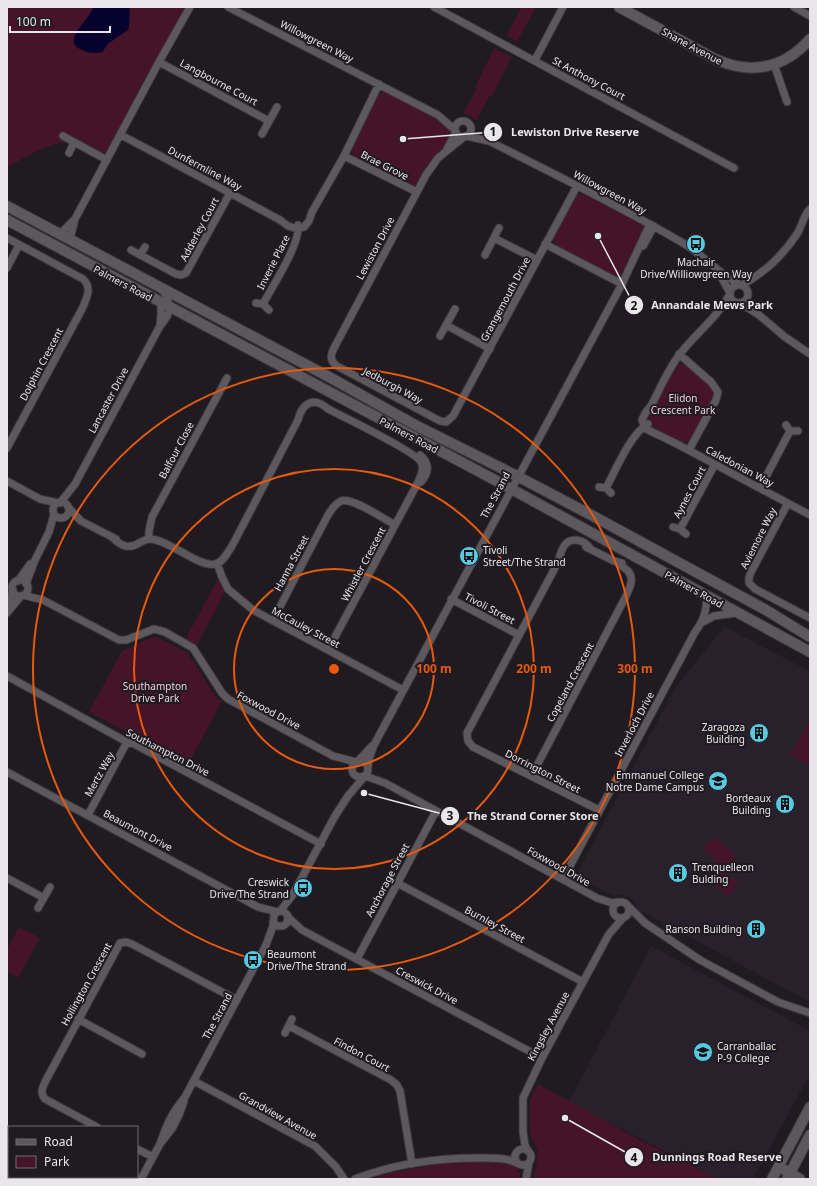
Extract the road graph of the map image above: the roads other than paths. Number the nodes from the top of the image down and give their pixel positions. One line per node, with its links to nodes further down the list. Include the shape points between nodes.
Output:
1 (189, 7): 10 (street)
2 (228, 7): 12 (street, Willowgreen Way)
3 (434, 7): 9 (street, St Anthony Court)
4 (563, 7): 9 (street)
5 (619, 7): 11 (main road, Shane Avenue, via 727,64 753,68)
6 (794, 7): 7 (street)
7 (810, 16)
8 (810, 39): 11 (main road, Shane Avenue, via 794,55)
9 (535, 60): 29 (street, St Anthony Court)
10 (159, 62): 16 (street, Langbourne Court); 20 (street)
11 (774, 64): 13 (street)
12 (380, 84): 15 (street, Willowgreen Way); 27 (street)
13 (787, 102)
14 (277, 107): 16 (street)
15 (438, 115): 17 (street, Willowgreen Way); 18 (street, Willowgreen Way)
16 (269, 120): 19 (street)
17 (466, 123): 18 (street, via 457,124); 22 (street, via 470,131); 23 (street, Willowgreen Way)
18 (456, 131): 22 (street, via 460,136); 25 (street, Lewiston Drive)
19 (262, 134)
20 (120, 135): 28 (street); 32 (street, Dunfermline Way)
21 (63, 136): 24 (street)
22 (465, 136): 23 (street, Willowgreen Way); 25 (street, Lewiston Drive)
23 (489, 141): 30 (street, Willowgreen Way)
24 (74, 142): 26 (street); 28 (street)
25 (445, 151): 31 (street, Lewiston Drive, via 430,169)
26 (69, 153)
27 (344, 156): 31 (street, Brae Grove); 39 (street, via 312,212)
28 (107, 160): 36 (street)
29 (734, 168)
30 (577, 186): 38 (street, Willowgreen Way); 46 (street, Grangemouth Drive)
31 (417, 192): 72 (street, Lewiston Drive, via 334,348)
32 (230, 193): 39 (street, Dunfermline Way, via 288,226); 51 (street, Adderley Court, via 186,273 176,274)
33 (7, 206): 42 (main road, Palmers Road)
34 (810, 209): 40 (street)
35 (810, 214): 40 (street)
36 (75, 219): 42 (street); 45 (street)
37 (7, 220): 62 (main road, Palmers Road)
38 (652, 225): 54 (street, Willowgreen Way, via 689,246); 56 (street, The Strand)
39 (298, 227): 64 (street, Inverie Place, via 295,246 259,304)
40 (801, 227): 55 (street, via 785,250)
41 (499, 228): 44 (street)
42 (60, 234): 45 (main road, Palmers Road)
43 (7, 238): 47 (street, Dolphin Crescent)
44 (494, 238): 50 (street); 52 (street)
45 (70, 239): 58 (main road, Palmers Road)
46 (545, 244): 52 (street, Grangemouth Drive); 56 (street)
47 (19, 245): 53 (street); 77 (street, Dolphin Crescent, via 85,281 88,285 88,295)
48 (145, 247): 51 (street)
49 (131, 250): 51 (street, Adderley Court)
50 (485, 254)
51 (140, 255)
52 (537, 260): 69 (street, Grangemouth Drive)
53 (7, 268)
54 (717, 270): 57 (street, Willowgreen Way); 60 (street, Willowgreen Way)
55 (758, 276): 57 (street); 59 (street)
56 (622, 284): 80 (street, The Strand)
57 (740, 284): 59 (street); 60 (street, via 732,287)
58 (161, 288): 62 (street, via 169,301); 80 (main road, Palmers Road, via 417,426)
59 (748, 293): 61 (street, via 745,301); 66 (street)
60 (730, 294): 61 (street, via 732,299); 65 (street)
61 (739, 303): 65 (street); 66 (street)
62 (165, 305): 83 (main road, Palmers Road); 87 (street, Lancaster Drive, via 168,316 160,326)
63 (455, 309): 67 (street)
64 (269, 310)
65 (718, 313): 70 (street)
66 (759, 314): 71 (street, via 785,337)
67 (446, 325): 68 (street); 69 (street)
68 (440, 336)
69 (490, 349): 74 (street, Grangemouth Drive)
70 (679, 354): 75 (street, via 642,420); 78 (street, via 711,382 718,392)
71 (810, 354)
72 (331, 359): 74 (street, Jedburgh Way, via 337,366 436,419 442,422)
73 (227, 378): 95 (street, Balfour Close, via 152,517)
74 (449, 420)
75 (646, 425): 78 (street, Caledonian Way, via 650,431); 84 (street, via 633,438)
76 (791, 429): 82 (street)
77 (7, 448)
78 (689, 450): 79 (street, Caledonian Way)
79 (715, 464): 82 (street, Caledonian Way); 93 (street, Aynes Court)
80 (517, 476): 83 (street, The Strand); 113 (main road, Palmers Road, via 759,606)
81 (7, 481): 85 (street)
82 (760, 488): 86 (street, Caledonian Way)
83 (510, 489): 103 (main road, Palmers Road); 104 (street, The Strand)
84 (605, 490)
85 (40, 499): 87 (street); 88 (street)
86 (788, 503): 89 (street, Caledonian Way); 109 (street, Aviemore Way, via 751,572 749,583 755,589)
87 (63, 505): 88 (street, via 55,506); 90 (street, via 68,513); 91 (street)
88 (54, 513): 90 (street); 94 (street)
89 (810, 515)
90 (62, 518): 91 (street); 94 (street)
91 (82, 521): 95 (street, via 128,547)
92 (395, 525): 97 (street, Whistler Crescent, via 415,488 426,475 427,463 420,454 403,449 328,409 312,406 298,420 226,561); 110 (street, Hanna Street, via 351,498 338,498 332,504); 114 (street, Whistler Crescent)
93 (680, 530)
94 (49, 532): 96 (street)
95 (149, 537): 97 (street, via 208,567)
96 (35, 560): 99 (street); 100 (street)
97 (218, 565): 110 (street, McCauley Street, via 225,585 231,592 253,610)
98 (7, 579): 99 (street)
99 (18, 581): 100 (street, via 23,581); 101 (street)
100 (27, 585): 102 (street, via 27,591); 105 (street, Foxwood Drive)
101 (11, 588): 102 (street, via 16,595); 106 (street)
102 (22, 595): 105 (street, Foxwood Drive); 107 (street)
103 (707, 597): 108 (main road, Palmers Road); 111 (street, Inverloch Drive)
104 (451, 599): 112 (street, Tivoli Street); 117 (street, The Strand)
105 (43, 600): 121 (street, Foxwood Drive, via 119,640 154,630 165,632 193,648 228,699)
106 (7, 609)
107 (7, 613)
108 (736, 613): 111 (street, via 714,616); 115 (main road, Palmers Road)
109 (810, 618)
110 (273, 620): 114 (street, McCauley Street)
111 (702, 622): 130 (street, Inverloch Drive)
112 (519, 635): 118 (street, Copeland Crescent, via 468,730); 127 (street, Copeland Crescent, via 559,559 570,546 577,544 590,548 618,563 631,576 631,584 625,598)
113 (810, 637)
114 (328, 650): 117 (street, McCauley Street)
115 (810, 652)
116 (7, 676): 119 (street, Southampton Drive)
117 (403, 690): 120 (street, The Strand)
118 (469, 737): 127 (street, Dorrington Street, via 470,744 478,749)
119 (127, 742): 132 (street, Mertz Way); 133 (street, Southampton Drive)
120 (374, 745): 122 (street, The Strand); 123 (street, The Strand)
121 (333, 756): 122 (street, Foxwood Drive); 125 (street, Foxwood Drive)
122 (356, 762): 123 (street, via 364,762); 125 (street)
123 (368, 767): 126 (street, via 368,772); 128 (street, Foxwood Drive)
124 (7, 772): 132 (street, Beaumont Drive)
125 (352, 773): 126 (street, via 358,778); 129 (street)
126 (364, 776): 128 (street, Foxwood Drive); 129 (street)
127 (532, 776): 130 (street, Dorrington Street)
128 (385, 783): 131 (street, Foxwood Drive)
129 (348, 796): 133 (street)
130 (599, 810): 135 (street, Inverloch Drive)
131 (436, 811): 135 (street, Foxwood Drive); 136 (street, Anchorage Street)
132 (88, 815): 142 (street, Beaumont Drive)
133 (321, 844): 138 (street)
134 (7, 878): 139 (street)
135 (563, 879): 140 (street, Foxwood Drive)
136 (397, 883): 155 (street, Anchorage Street); 156 (street, Burnley Street)
137 (50, 887): 139 (street)
138 (292, 896): 145 (street); 147 (street)
139 (44, 898): 144 (street)
140 (597, 898): 141 (street, Foxwood Drive, via 612,903); 146 (street, Foxwood Drive)
141 (618, 902): 143 (street, Foxwood Drive, via 624,902); 146 (street, via 614,907)
142 (258, 907): 145 (street, Beaumont Drive); 149 (street, Beaumont Drive)
143 (629, 907): 148 (street, via 629,914); 150 (street, Foxwood Drive)
144 (38, 908)
145 (279, 911): 147 (street, via 285,912); 149 (street, via 274,915)
146 (614, 913): 148 (street, Foxwood Drive); 153 (street, Kingsley Avenue)
147 (288, 917): 151 (street); 152 (street, Creswick Drive)
148 (623, 918): 150 (street, Foxwood Drive); 153 (street, Kingsley Avenue)
149 (273, 921): 151 (street, via 277,926); 154 (street, The Strand)
150 (646, 923): 158 (street, Foxwood Drive, via 700,960 778,1002)
151 (284, 926): 152 (street, Creswick Drive); 154 (street, The Strand)
152 (302, 930): 155 (street, Creswick Drive)
153 (609, 934): 156 (street, Kingsley Avenue)
154 (266, 945): 157 (street, The Strand)
155 (357, 959): 164 (street, Creswick Drive)
156 (582, 982): 164 (street, Kingsley Avenue)
157 (237, 1000): 159 (street, Hollington Crescent, via 124,942 118,946); 165 (street, The Strand)
158 (810, 1013)
159 (78, 1019): 163 (street); 167 (street, Hollington Crescent, via 41,1093 45,1099)
160 (292, 1019): 161 (street)
161 (289, 1026): 162 (street); 177 (street, Findon Court, via 397,1085)
162 (285, 1033)
163 (142, 1054)
164 (542, 1058): 168 (street, Kingsley Avenue, via 523,1098)
165 (194, 1081): 173 (street, The Strand, via 167,1122); 182 (street, Grandview Avenue, via 315,1146)
166 (810, 1107): 178 (main road)
167 (95, 1126)
168 (523, 1132): 171 (street, Kingsley Avenue); 172 (street, Kingsley Avenue)
169 (810, 1135): 179 (main road)
170 (138, 1150): 173 (street)
171 (528, 1151): 172 (street, via 524,1149); 176 (street, via 532,1157)
172 (517, 1153): 174 (street); 175 (street)
173 (153, 1157): 181 (street, The Strand)
174 (503, 1158): 175 (street); 177 (street, via 453,1159)
175 (518, 1163): 176 (street); 184 (street)
176 (529, 1163): 184 (street)
177 (412, 1164): 183 (street)
178 (779, 1166): 179 (main road); 180 (main road)
179 (788, 1176): 185 (main road)
180 (774, 1178)
181 (141, 1179)
182 (344, 1179)
183 (355, 1179)
184 (524, 1179)
185 (800, 1179)

